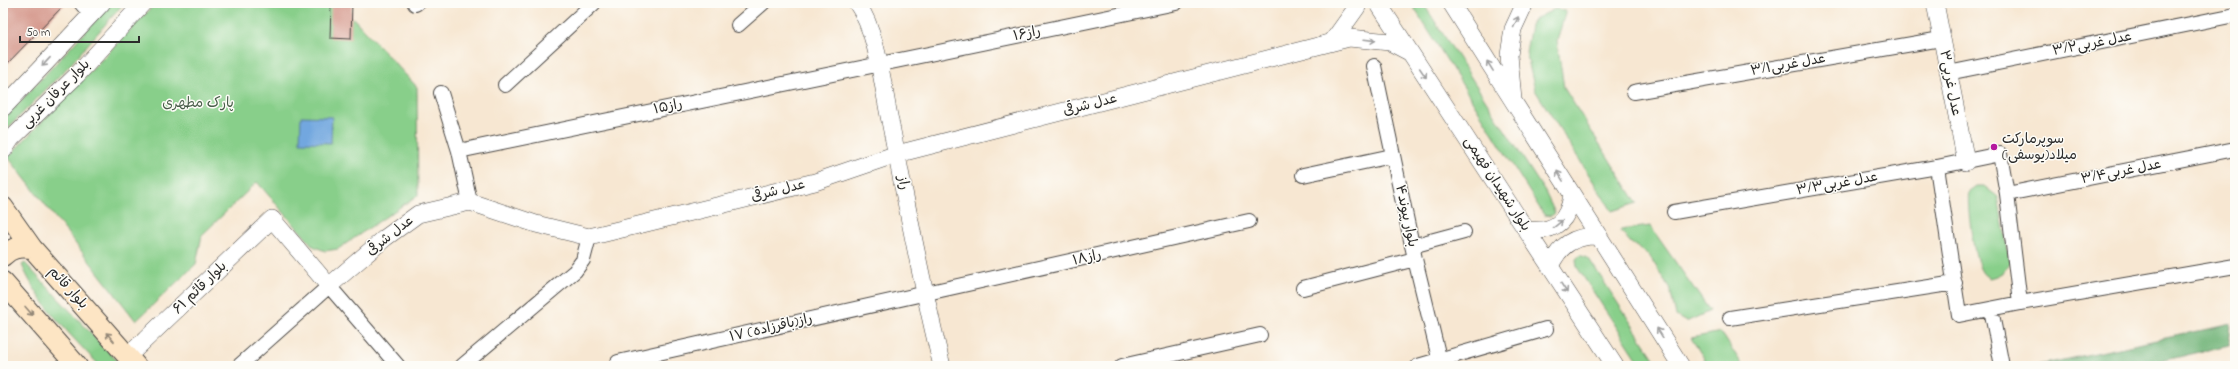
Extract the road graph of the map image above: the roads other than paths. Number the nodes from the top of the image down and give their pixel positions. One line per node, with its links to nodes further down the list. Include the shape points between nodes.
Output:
1 (143, 3): 26 (street, بلوار عرفان غربی, via 77,75 11,139)
2 (594, 3): 20 (street)
3 (763, 3): 13 (street)
4 (857, 3): 17 (street, راز, via 866,16)
5 (1176, 3): 17 (street, راز۱۶)
6 (1357, 3): 15 (street, via 1357,7)
7 (1378, 3): 16 (street, بلوار شهیدان فهیمی)
8 (1451, 3): 23 (street, one-way to 8)
9 (1525, 3): 23 (street, one-way to 9, via 1509,55 1514,29)
10 (1935, 3): 14 (street, عدل غربی۳)
11 (91, 7): 24 (street, بلوار عرفان غربی, one-way to 24)
12 (2235, 15): 19 (street, عدل غربی۳/۲)
13 (738, 25)
14 (1942, 38): 19 (street, عدل غربی۳); 21 (street, عدل غربی۳/۱)
15 (1332, 42): 16 (street, عدل شرقی, one-way to 16, via 1349,38 1367,39 1390,42); 28 (street, عدل شرقی)
16 (1409, 52): 39 (street, بلوار شهیدان فهیمی, one-way to 39)
17 (878, 64): 27 (street, راز۱۵); 28 (street, راز)
18 (1374, 66): 29 (street, بلوار پیوند۴)
19 (1948, 73): 30 (street, عدل غربی۳)
20 (505, 85)
21 (1634, 92)
22 (441, 93): 27 (street)
23 (1513, 102): 34 (street, one-way to 23)
24 (3, 108)
25 (2235, 150): 33 (street, عدل غربی۳/۴)
26 (3, 151)
27 (459, 151): 35 (street)
28 (897, 154): 42 (street, عدل شرقی, via 815,182); 52 (street, راز)
29 (1392, 156): 32 (street); 44 (street, بلوار پیوند۴)
30 (1966, 162): 31 (street, عدل غربی۳/۳); 33 (street, عدل غربی۳/۳, via 2000,154)
31 (1937, 167): 37 (street, عدل غربی۳/۳); 49 (street)
32 (1303, 175)
33 (2007, 194): 53 (street)
34 (1572, 195): 39 (street, one-way to 34, via 1540,232 1553,228 1563,220 1570,208); 41 (street)
35 (470, 202): 42 (street, عدل شرقی, via 536,224); 50 (street, عدل شرقی, via 418,214)
36 (3, 207): 43 (main road, بلوار قائم)
37 (1674, 212)
38 (1249, 221): 52 (street, راز۱۸)
39 (1527, 230): 47 (street, بلوار شهیدان فهیمی)
40 (1464, 232): 44 (street)
41 (1599, 236): 47 (street, via 1578,238 1569,242 1560,249); 69 (street, one-way to 41)
42 (589, 237): 64 (street, via 583,260 575,271)
43 (32, 248): 45 (main road, via 19,247 9,250); 58 (main road, بلوار قائم, one-way to 43)
44 (1414, 252): 51 (street); 60 (street, بلوار پیوند۴)
45 (3, 256)
46 (2235, 266): 53 (street)
47 (1550, 267): 68 (street, بلوار شهیدان فهیمی, one-way to 68)
48 (3, 282): 61 (main road, one-way to 61)
49 (1955, 283): 54 (street, via 1959,315); 55 (street)
50 (329, 286): 58 (street, بلوار قائم ۶۱, via 272,220); 62 (street); 63 (street)
51 (1303, 288)
52 (924, 294): 59 (street, ۱۷ راز(باقرزاده)); 65 (street, راز)
53 (2020, 303): 54 (street)
54 (1991, 309): 70 (street)
55 (1730, 318)
56 (1546, 329): 60 (street)
57 (1260, 335): 66 (street)
58 (132, 361)
59 (618, 362)
60 (1441, 363): 67 (street)
61 (77, 366)
62 (239, 366)
63 (398, 366)
64 (462, 366)
65 (942, 366)
66 (1122, 366)
67 (1418, 366)
68 (1615, 366)
69 (1681, 366)
70 (2002, 366)

